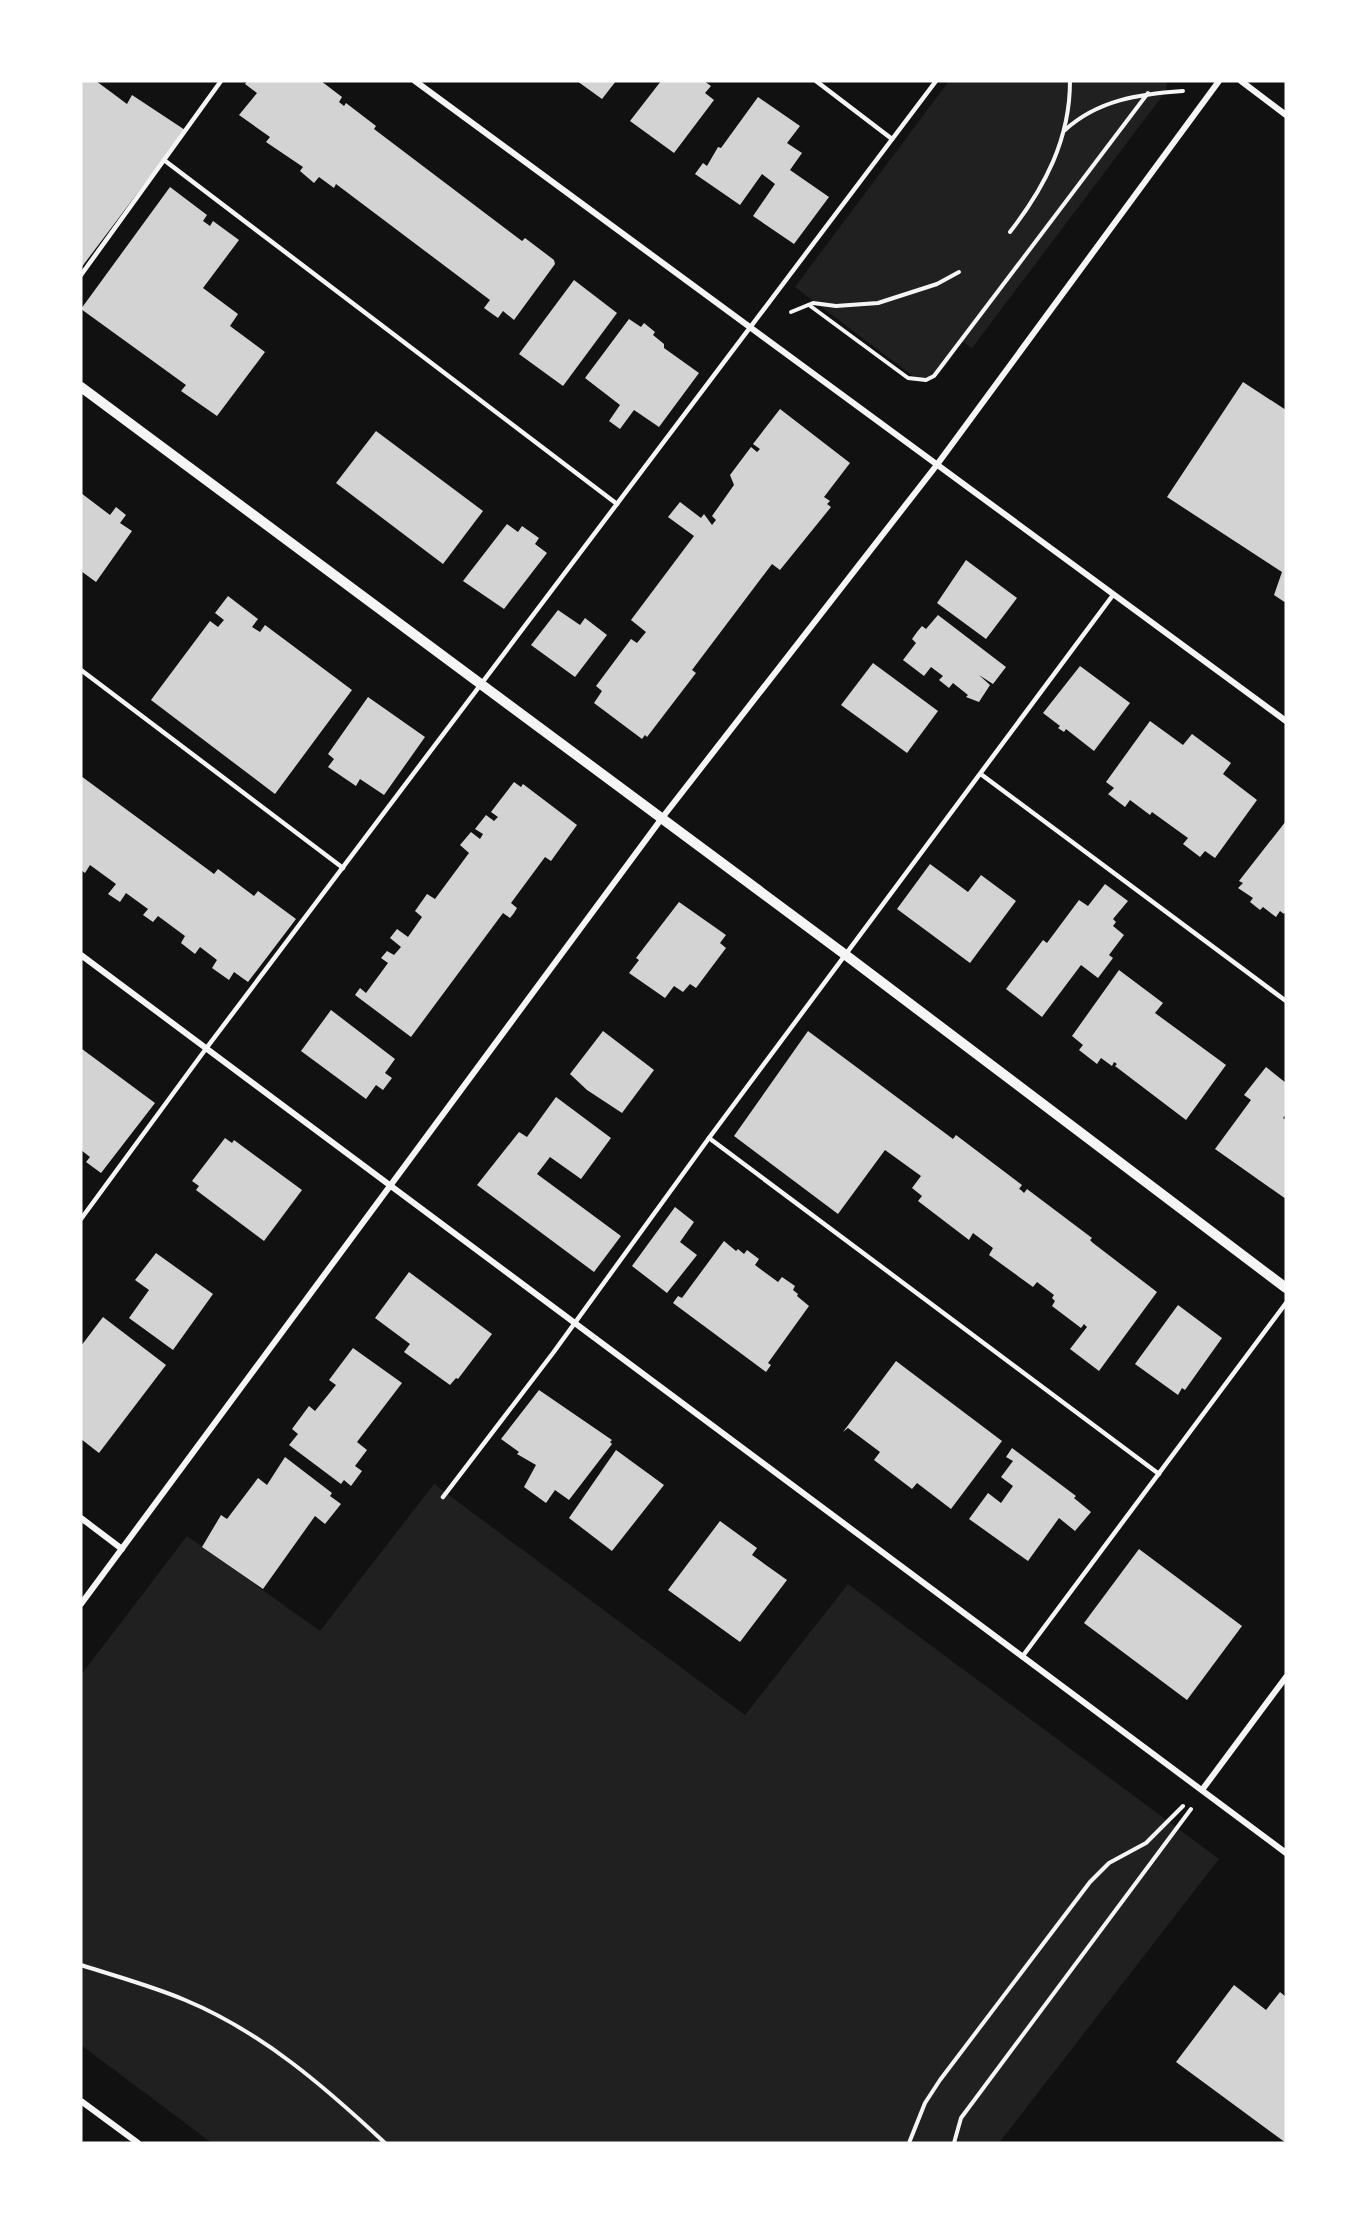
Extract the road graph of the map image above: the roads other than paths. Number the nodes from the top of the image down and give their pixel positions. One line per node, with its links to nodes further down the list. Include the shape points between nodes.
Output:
1 (221, 81): 9 (lane)
2 (415, 81): 11 (street)
3 (816, 81): 8 (lane)
4 (936, 81): 8 (lane)
5 (1219, 81): 13 (street)
6 (1240, 81): 7 (street)
7 (1286, 115)
8 (892, 139): 11 (lane)
9 (164, 160): 10 (lane); 14 (lane)
10 (81, 275)
11 (750, 328): 13 (street); 14 (lane)
12 (81, 387): 17 (street)
13 (936, 466): 15 (street); 20 (street)
14 (617, 504): 17 (lane)
15 (1113, 595): 18 (street); 19 (lane)
16 (81, 670): 21 (lane)
17 (481, 685): 20 (street); 21 (lane)
18 (1286, 721)
19 (982, 775): 23 (lane); 24 (lane)
20 (662, 818): 23 (street); 27 (street)
21 (343, 868): 25 (lane)
22 (81, 956): 25 (street)
23 (847, 956): 26 (lane); 29 (street)
24 (1286, 1001)
25 (205, 1050): 27 (street); 28 (lane)
26 (710, 1138): 31 (lane); 32 (lane)
27 (392, 1185): 31 (street); 35 (street)
28 (81, 1219)
29 (1286, 1288)
30 (1286, 1303): 32 (lane)
31 (574, 1323): 33 (lane); 37 (street)
32 (1159, 1474): 37 (lane)
33 (443, 1497)
34 (81, 1518): 35 (street)
35 (122, 1549): 36 (street)
36 (81, 1604)
37 (1022, 1657): 39 (street)
38 (1286, 1677): 39 (street)
39 (1202, 1790): 40 (street)
40 (1286, 1853)
41 (81, 2101): 42 (street)
42 (138, 2143)

